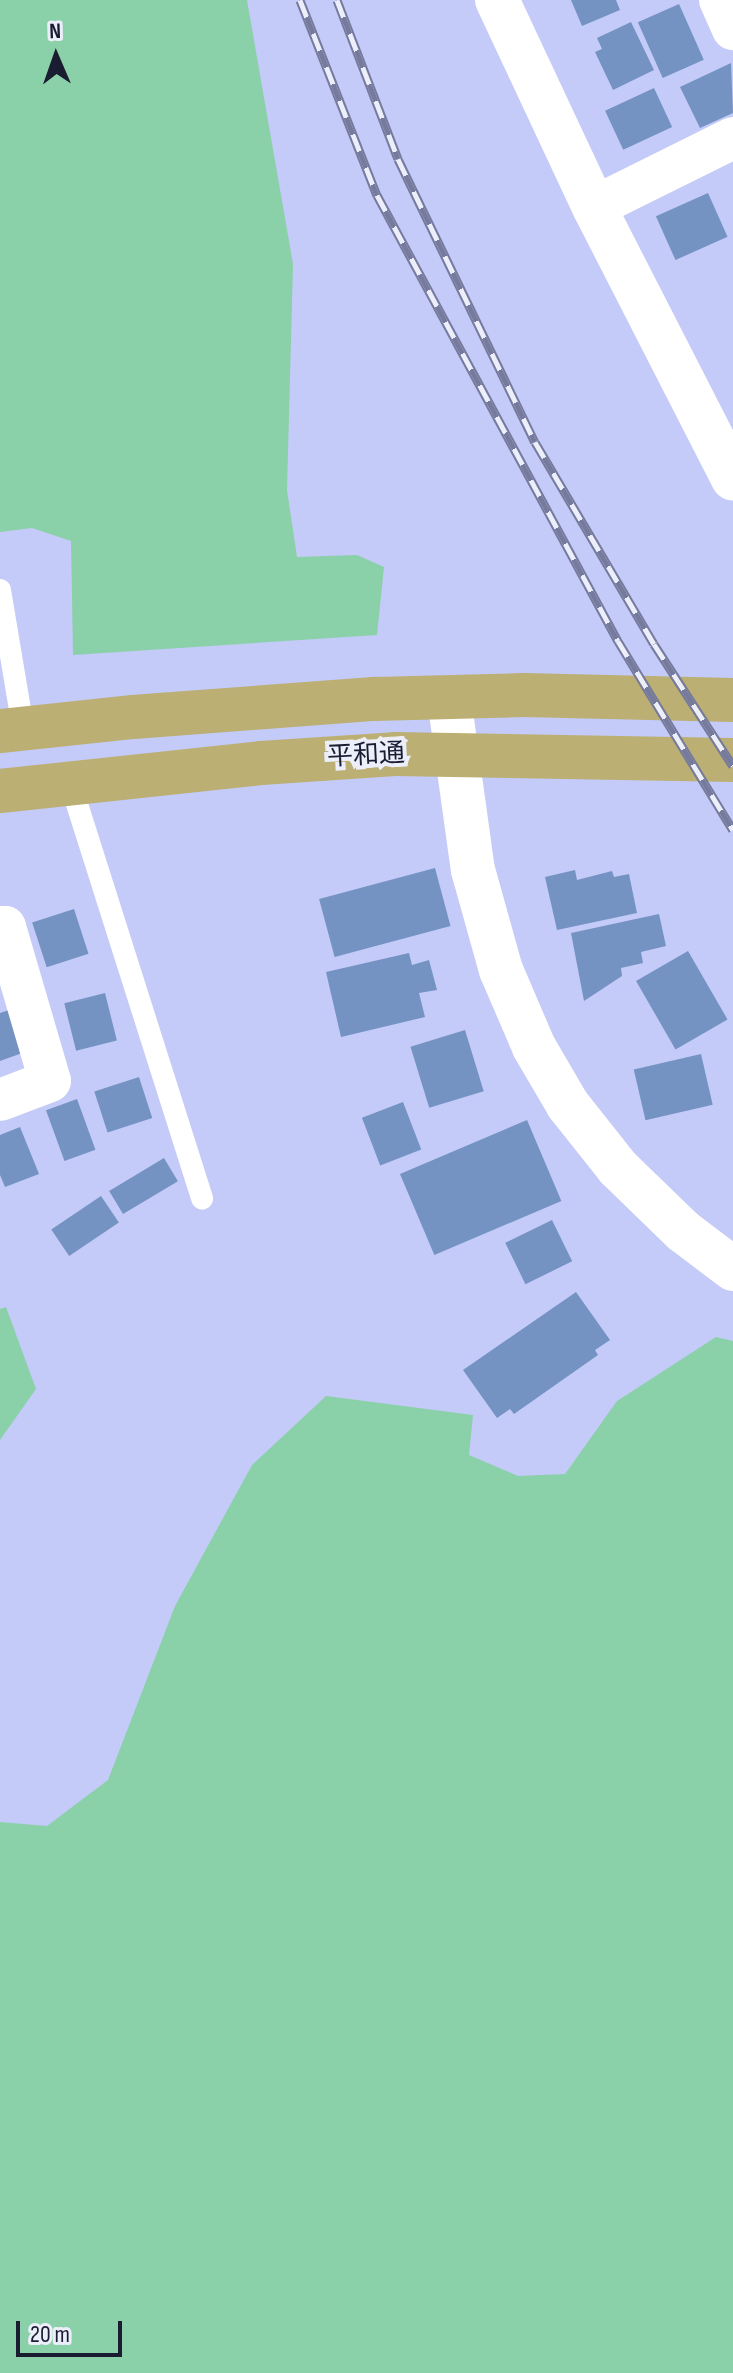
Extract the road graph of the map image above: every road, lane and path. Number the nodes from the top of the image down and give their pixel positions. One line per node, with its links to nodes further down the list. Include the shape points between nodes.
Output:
1 (497, 0): 5 (street)
2 (720, 0): 3 (street)
3 (733, 29)
4 (733, 138): 5 (street)
5 (594, 207): 6 (street)
6 (733, 479)
7 (0, 590): 10 (lane)
8 (449, 698): 9 (highway); 10 (highway, via 359,700); 11 (street)
9 (733, 700)
10 (11, 730)
11 (458, 753): 12 (highway, 平和通); 13 (highway, 平和通, via 276,762); 18 (street, via 485,919 534,1047 568,1105 618,1168 683,1231)
12 (733, 760)
13 (70, 782): 14 (highway, 平和通); 17 (lane)
14 (0, 791)
15 (0, 927): 16 (street, via 5,927 50,1081)
16 (0, 1100)
17 (202, 1199)
18 (733, 1269)

